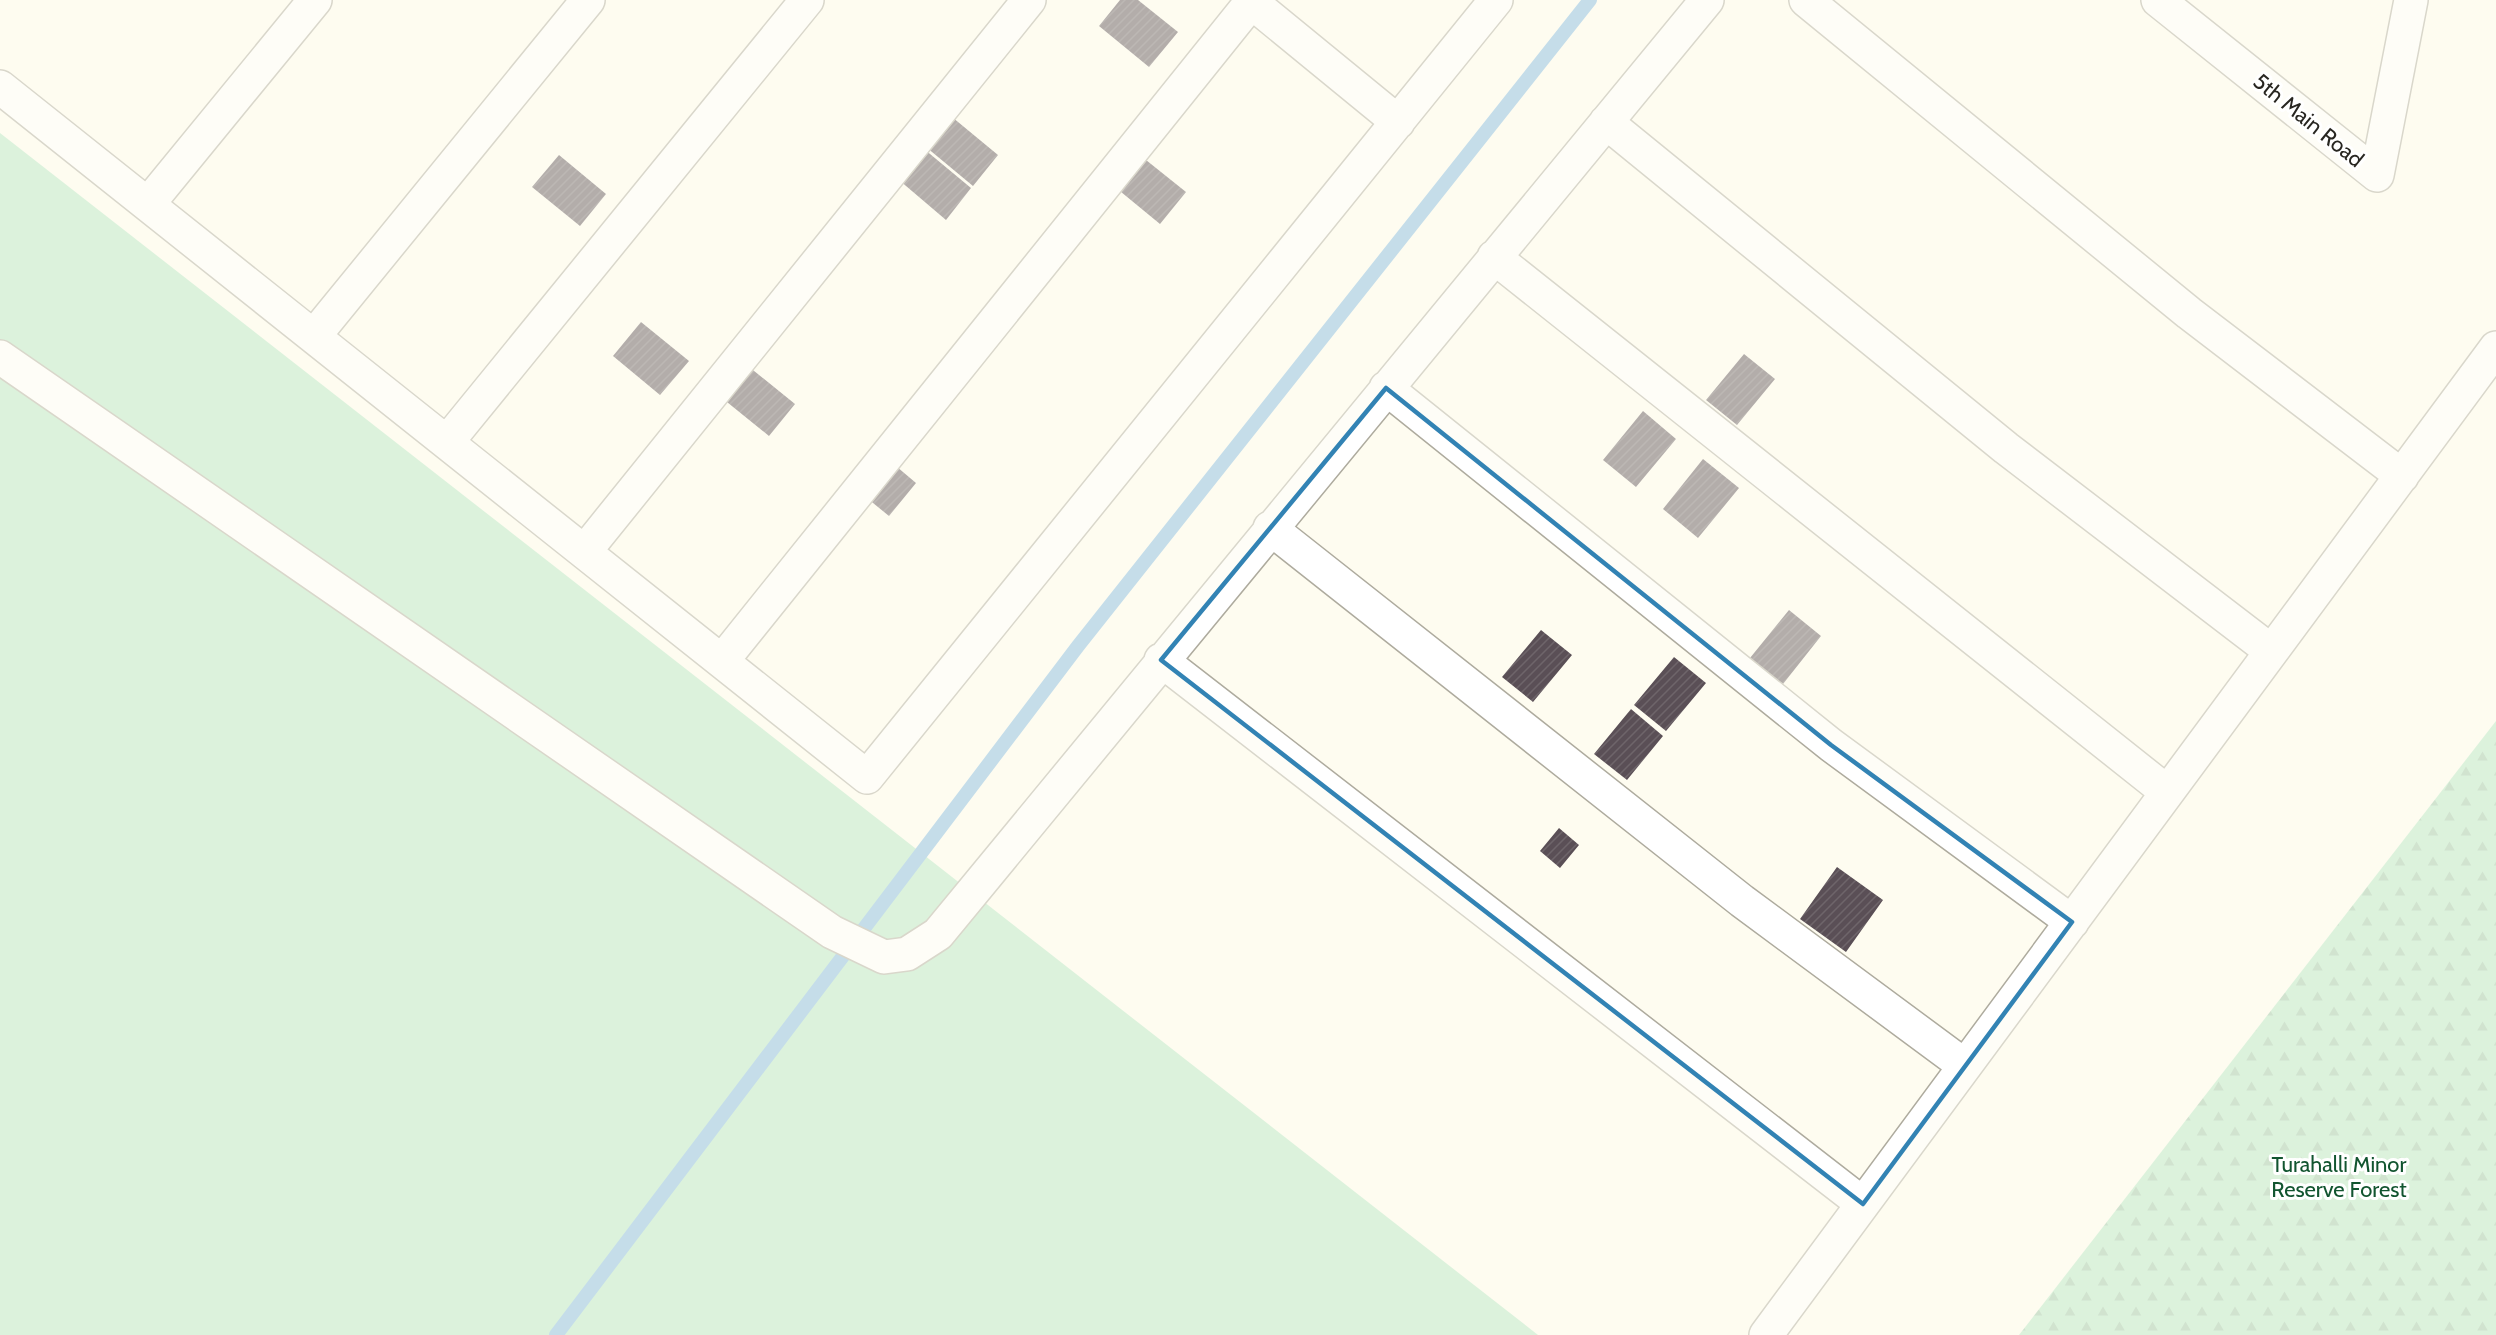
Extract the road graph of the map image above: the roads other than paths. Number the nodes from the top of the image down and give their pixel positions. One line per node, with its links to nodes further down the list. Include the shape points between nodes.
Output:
1 (315, 0): 14 (street)
2 (588, 0): 16 (street)
3 (807, 0): 20 (street)
4 (1029, 0): 23 (street)
5 (1496, 0): 12 (street)
6 (1707, 0): 13 (street)
7 (1806, 0): 21 (street, via 2189,313)
8 (2158, 0): 9 (street, 5th Main Road, via 2377,175)
9 (2411, 0)
10 (1251, 1): 12 (street); 26 (street)
11 (0, 87): 14 (street)
12 (1398, 122): 26 (street, via 867,777)
13 (1606, 122): 15 (street); 24 (street, via 2006,448)
14 (148, 204): 16 (street)
15 (1494, 257): 19 (street); 27 (street)
16 (314, 336): 20 (street)
17 (2496, 348): 21 (street)
18 (0, 357): 25 (street, via 832,932 884,957 908,954 938,934)
19 (1386, 388): 22 (street); 28 (street, via 1831,745)
20 (447, 442): 23 (street)
21 (2402, 476): 24 (street)
22 (1270, 528): 25 (street); 29 (street, via 1742,901)
23 (585, 551): 26 (street)
24 (2271, 651): 27 (street)
25 (1161, 660): 30 (street)
26 (722, 661)
27 (2167, 792): 28 (street)
28 (2072, 922): 29 (street)
29 (1965, 1066): 30 (street)
30 (1863, 1204): 31 (street)
31 (1766, 1335)

